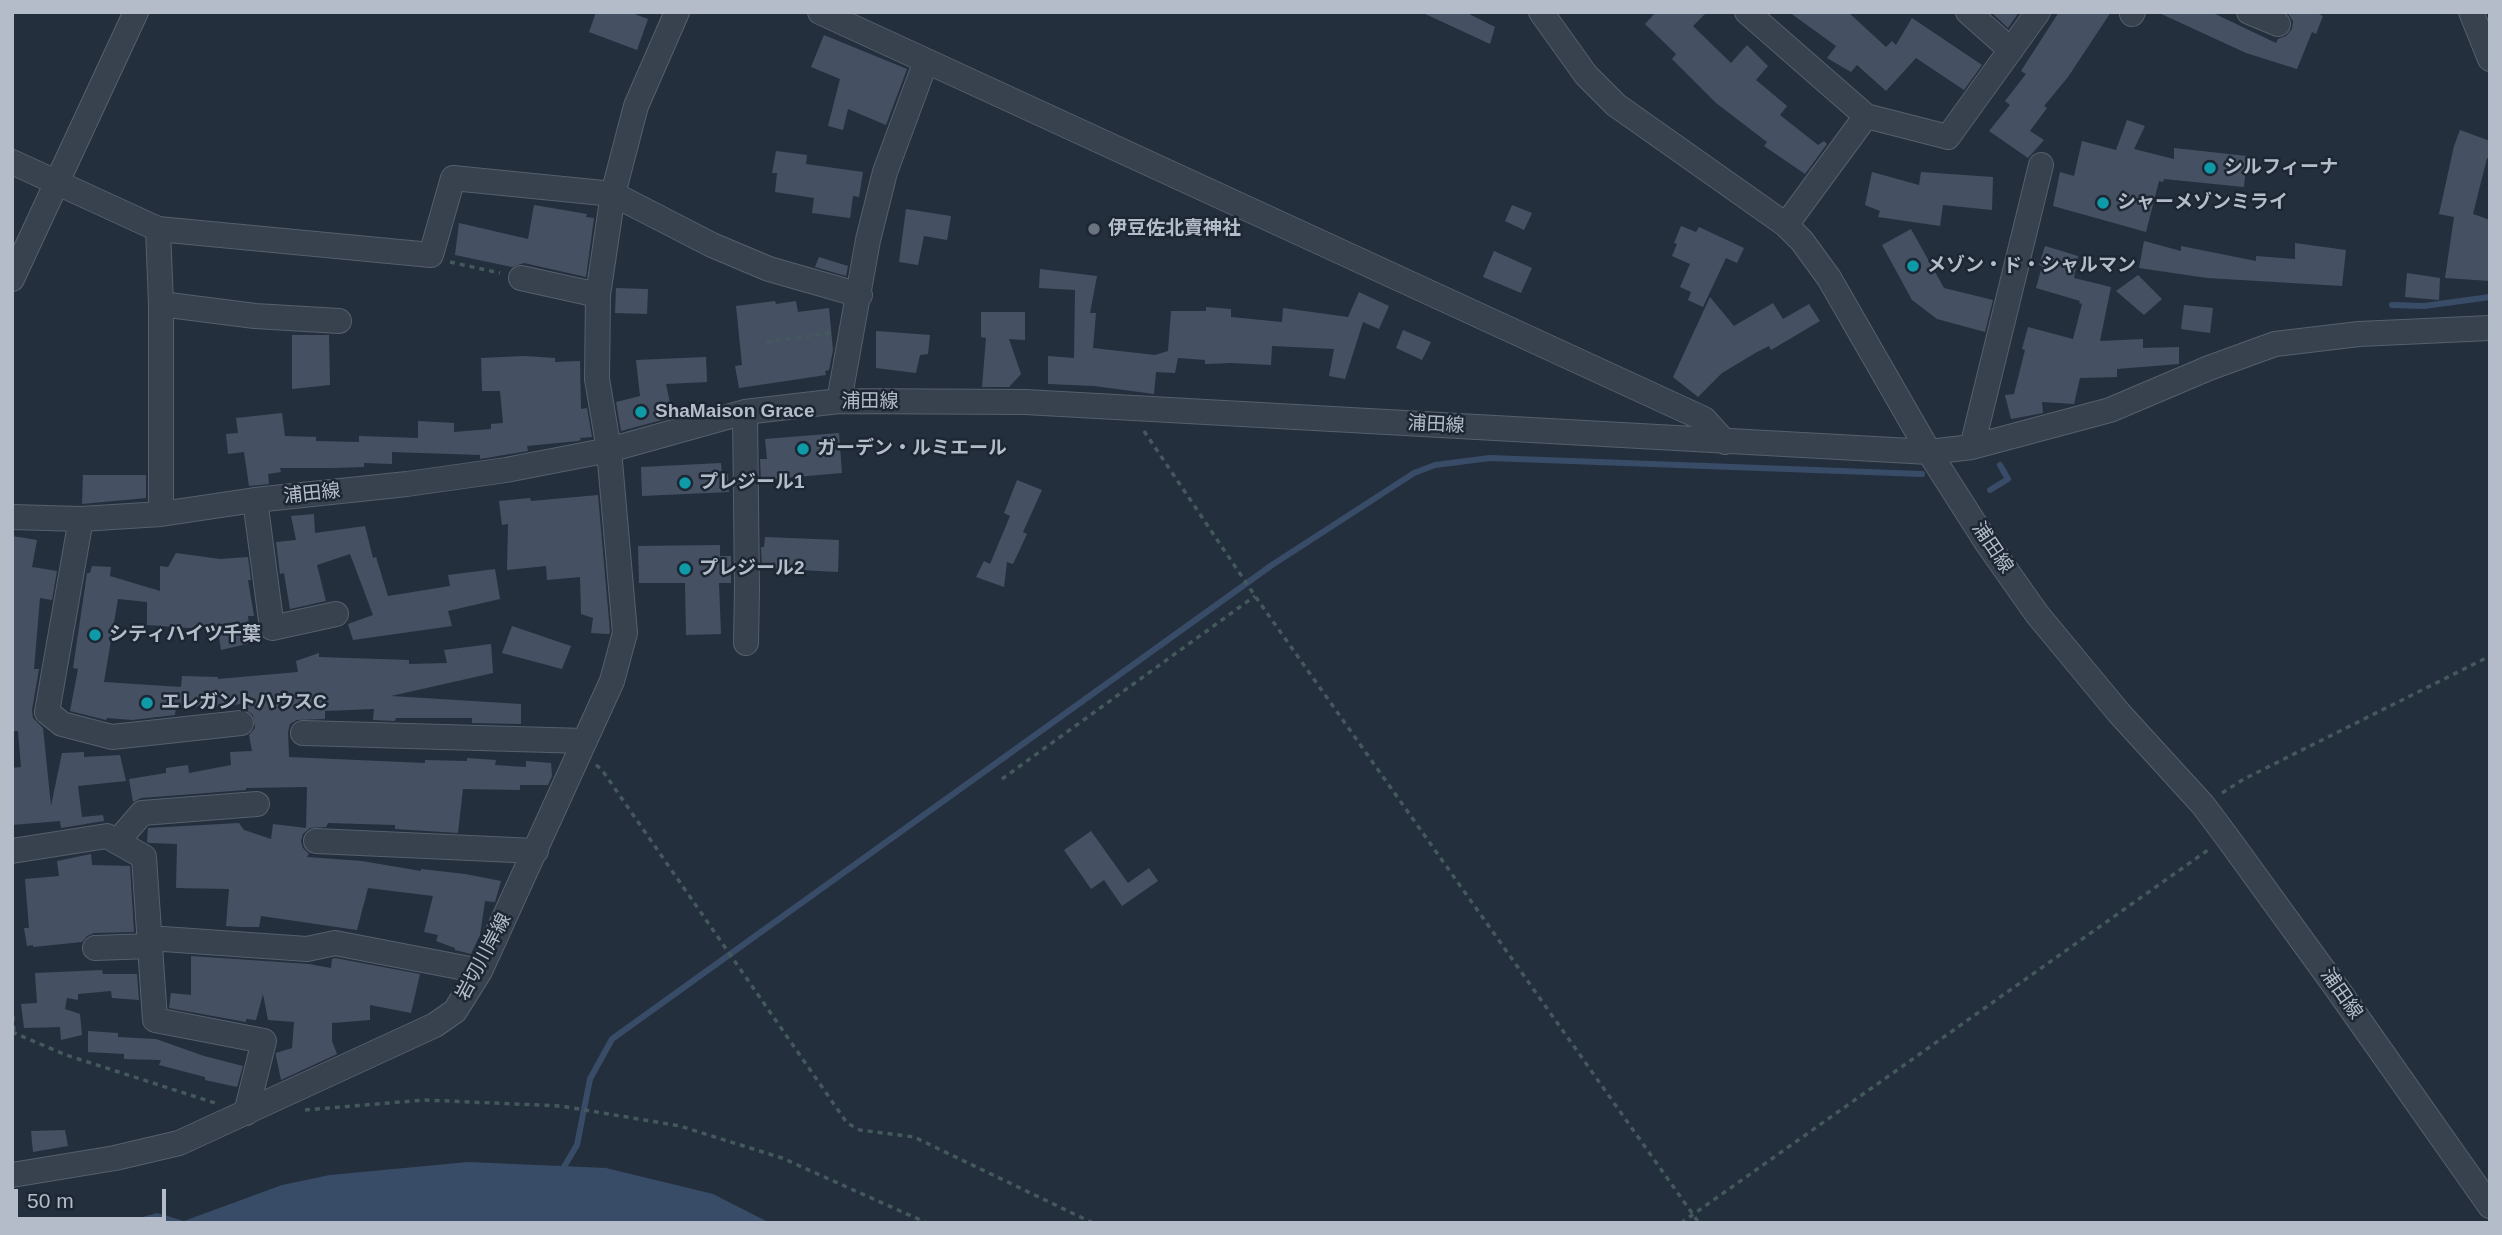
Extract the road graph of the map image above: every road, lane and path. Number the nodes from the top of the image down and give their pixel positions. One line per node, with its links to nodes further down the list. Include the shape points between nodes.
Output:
1 (136, 12): 15 (street)
2 (677, 12): 16 (street, 岩切川岸線, via 636,106)
3 (820, 12): 11 (street)
4 (1541, 12): 17 (street, via 1586,75 1616,105)
5 (1747, 12): 12 (street)
6 (1968, 12): 9 (street)
7 (2038, 12): 9 (street)
8 (2470, 12): 10 (street)
9 (2011, 50): 12 (street, via 1948,137)
10 (2490, 59)
11 (926, 61): 23 (street, via 885,172); 32 (street, via 1704,419)
12 (1866, 116): 17 (street)
13 (12, 162): 15 (street)
14 (2041, 165): 33 (street)
15 (57, 183): 18 (street); 21 (street)
16 (613, 194): 19 (street, via 453,178); 22 (street, 岩切川岸線); 23 (street, via 769,269)
17 (1786, 225): 35 (street, via 1829,278)
18 (158, 229): 19 (street); 24 (street)
19 (431, 255): 20 (path)
20 (521, 278): 22 (street)
21 (12, 279)
22 (598, 295): 34 (street, 岩切川岸線, via 597,379)
23 (860, 295): 27 (street)
24 (161, 304): 25 (street); 37 (street)
25 (339, 321)
26 (2490, 328): 33 (street, via 2359,334 2275,344 2110,410)
27 (853, 330): 28 (path); 29 (street)
28 (766, 342)
29 (839, 401): 30 (street, 浦田線); 31 (street, 浦田線)
30 (1128, 407): 32 (street, 浦田線); 40 (path)
31 (745, 412): 34 (street, 浦田線); 42 (street)
32 (1725, 442): 35 (street, 浦田線)
33 (1972, 447): 35 (street)
34 (609, 450): 36 (street, 浦田線, via 407,484); 46 (street, 岩切川岸線, via 625,634 612,681)
35 (1929, 452): 49 (street, 浦田線, via 2037,614)
36 (255, 500): 37 (street, 浦田線); 41 (street, via 272,628)
37 (161, 514): 39 (street, 浦田線)
38 (12, 517): 39 (street, 浦田線)
39 (81, 519): 44 (street, via 47,712 62,724 112,737)
40 (1255, 596): 47 (path); 64 (path)
41 (336, 614)
42 (746, 643)
43 (2490, 656): 49 (path, via 2244,779)
44 (241, 723)
45 (303, 733): 46 (street)
46 (582, 747): 54 (street, 岩切川岸線); 66 (path, via 847,1123 860,1130 914,1137)
47 (1002, 779)
48 (257, 804): 52 (street, via 142,813)
49 (2203, 805): 50 (street, 浦田線)
50 (2227, 836): 63 (street, 浦田線); 64 (path)
51 (316, 841): 54 (street)
52 (117, 842): 53 (street, via 107,836); 55 (street, via 144,858)
53 (12, 851)
54 (536, 851): 57 (street, 岩切川岸線)
55 (150, 942): 56 (street); 57 (street, via 307,948 335,943); 61 (street, via 155,1020 264,1041)
56 (95, 948)
57 (480, 971): 61 (street, 岩切川岸線, via 455,1011 435,1026)
58 (12, 1006): 59 (path)
59 (13, 1033): 61 (path, via 66,1055)
60 (293, 1111): 65 (path, via 425,1100 561,1106 680,1126 782,1158)
61 (246, 1113): 62 (street, 岩切川岸線, via 179,1143)
62 (12, 1175)
63 (2490, 1206)
64 (1693, 1214): 67 (path); 68 (path)
65 (927, 1223)
66 (1093, 1223)
67 (1681, 1223)
68 (1699, 1223)

